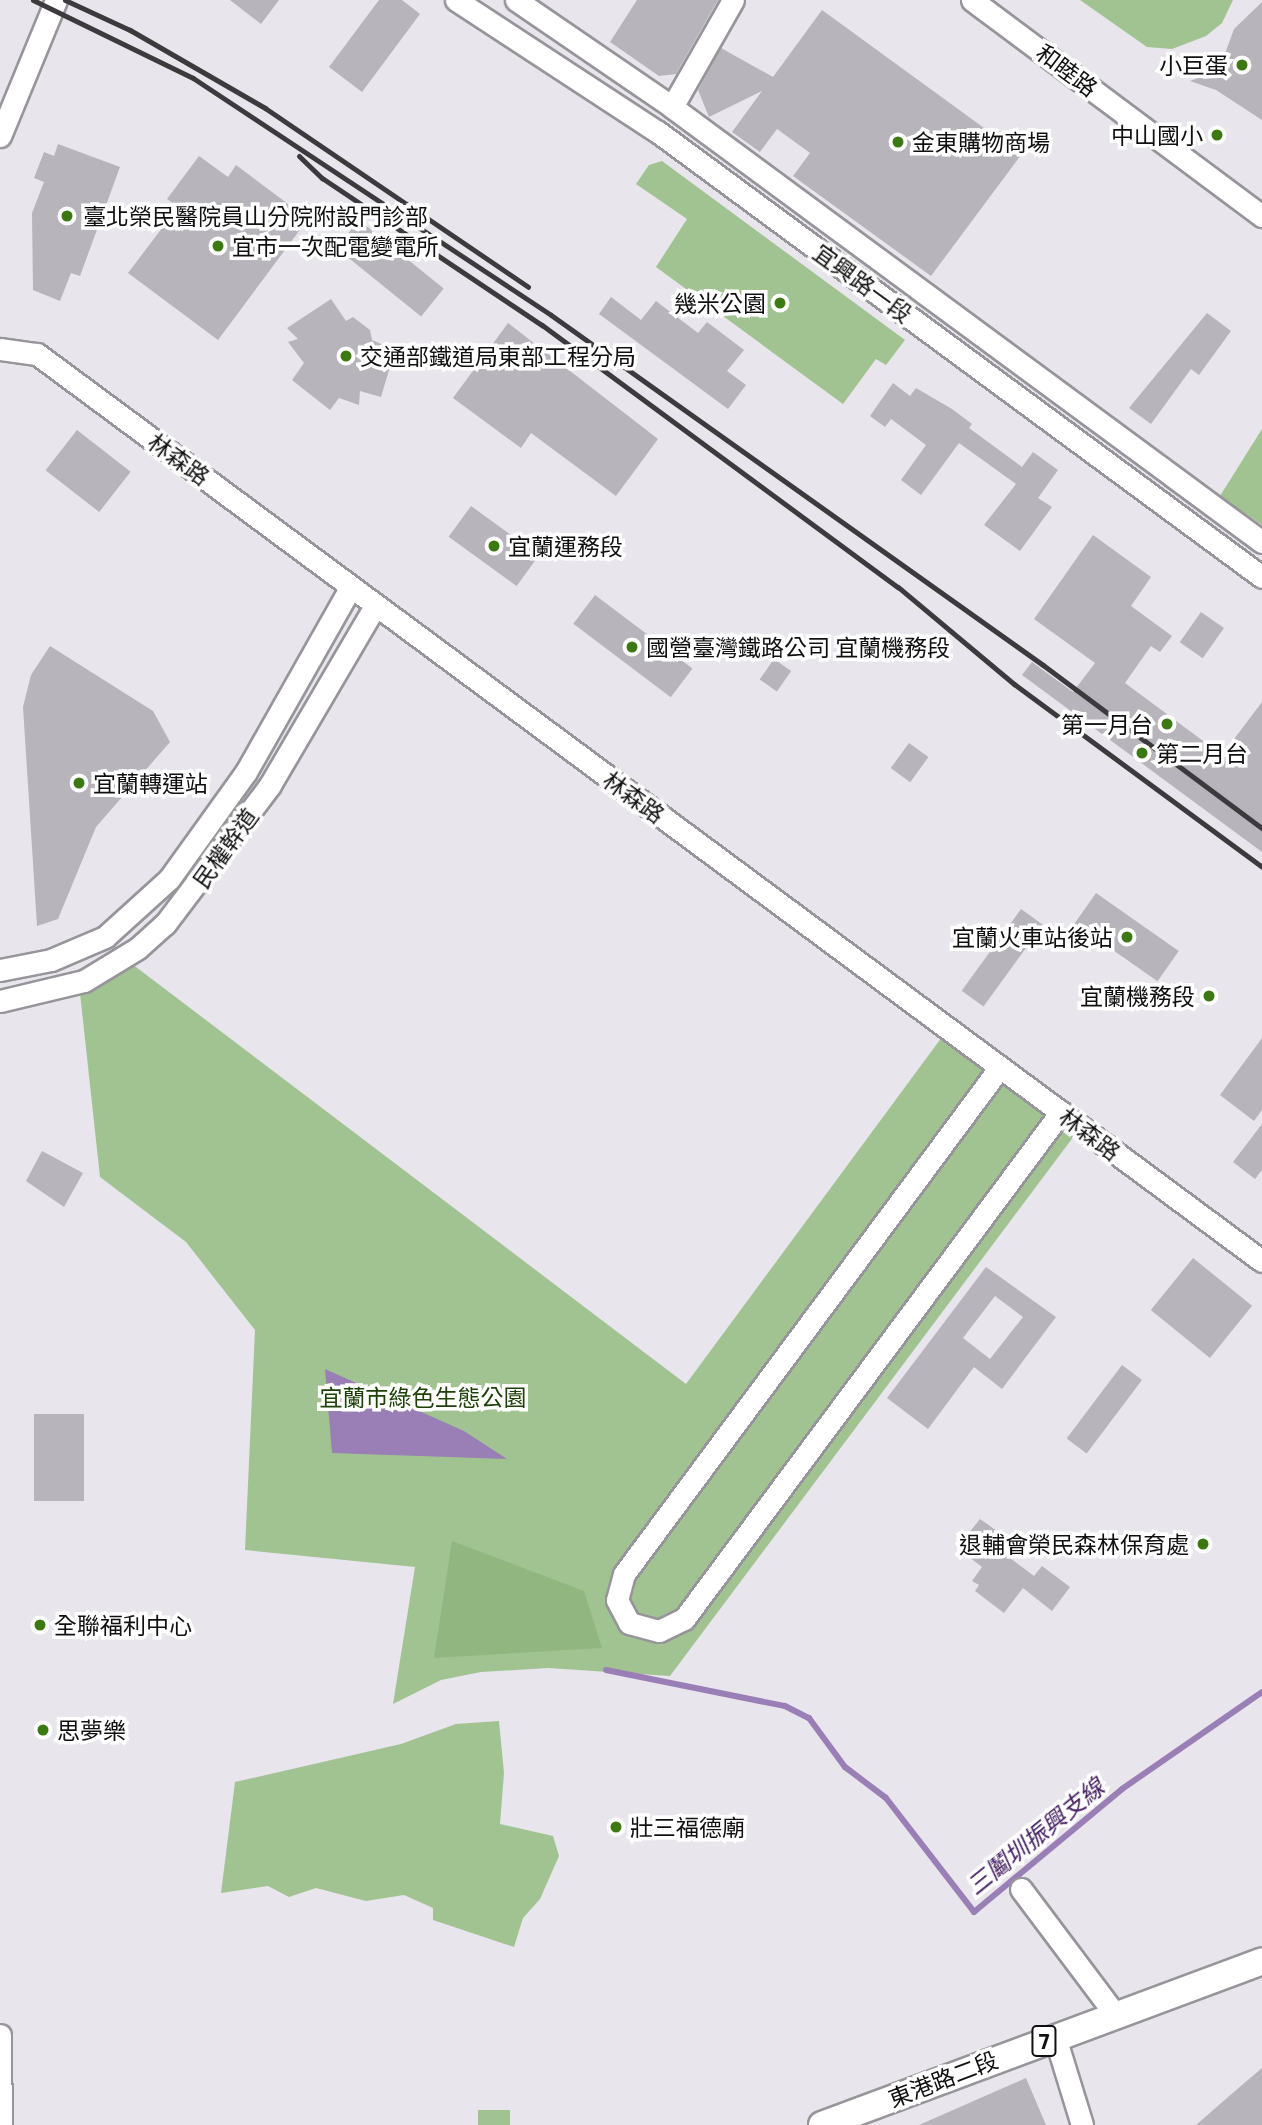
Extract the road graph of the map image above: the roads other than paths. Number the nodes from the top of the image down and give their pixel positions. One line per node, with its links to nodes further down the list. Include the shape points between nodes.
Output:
1 (56, 0): 7 (street)
2 (456, 0): 11 (street, 宜興路一段, via 658,132)
3 (516, 0): 6 (street, 宜興路一段)
4 (733, 0): 6 (street)
5 (972, 0): 8 (street, 和睦路)
6 (672, 107): 10 (street, 宜興路一段)
7 (0, 136)
8 (1262, 216)
9 (0, 349): 12 (street, 林森路, via 37,354)
10 (1262, 542)
11 (1262, 578)
12 (349, 590): 13 (street, 林森路); 14 (street, 民權幹道, via 246,772 169,879 105,937 51,960)
13 (373, 608): 15 (street, 民權幹道, via 270,785 165,924 138,948 85,981); 16 (street, 林森路)
14 (0, 970)
15 (0, 1001)
16 (1000, 1067): 17 (street, 林森路); 17 (street, via 624,1574 617,1600 629,1623 659,1631 684,1619)
17 (1061, 1112): 18 (street, 林森路)
18 (1262, 1261)
19 (1021, 1889): 21 (street)
20 (1262, 1961): 21 (main road, 東港路二段 / 7)
21 (1115, 2014): 23 (main road, 東港路二段 / 7)
22 (0, 2035): 25 (street)
23 (1055, 2037): 24 (main road, 東港路二段 / 7); 26 (street)
24 (825, 2124)
25 (1, 2125)
26 (1082, 2125)

